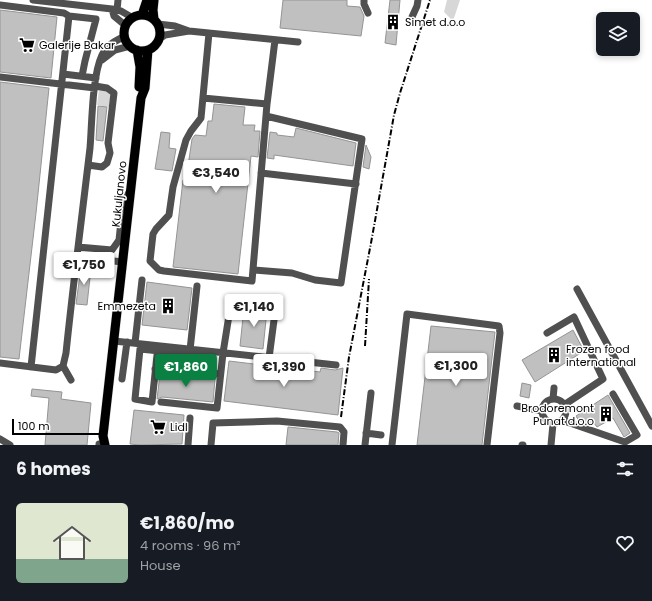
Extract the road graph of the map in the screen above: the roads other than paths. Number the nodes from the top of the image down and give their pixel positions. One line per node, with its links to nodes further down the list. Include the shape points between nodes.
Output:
1 (33, 0): 8 (street)
2 (118, 0): 8 (street)
3 (147, 0): 10 (main road)
4 (154, 0): 14 (main road)
5 (364, 0): 9 (street)
6 (418, 0): 12 (street)
7 (0, 5): 11 (street, via 64,13)
8 (114, 9): 13 (street); 15 (street, via 114,16)
9 (368, 13)
10 (142, 15): 13 (main road); 14 (main road, via 149,16)
11 (69, 16): 25 (street); 26 (street, via 96,19)
12 (412, 17)
13 (133, 18): 15 (main road)
14 (156, 22): 16 (street); 19 (main road, via 160,29)
15 (126, 26): 18 (main road)
16 (189, 31): 17 (street); 19 (street, via 165,35)
17 (209, 33): 20 (street); 32 (street)
18 (125, 36): 22 (main road); 24 (street, via 106,48)
19 (159, 39): 23 (main road, via 157,44)
20 (274, 40): 21 (street); 33 (street)
21 (298, 42)
22 (134, 48): 23 (main road); 24 (street, via 115,50); 31 (main road, via 140,67)
23 (148, 50): 31 (main road, via 145,88)
24 (99, 63): 28 (street)
25 (63, 74): 26 (street); 29 (street)
26 (82, 76): 28 (street)
27 (0, 77): 29 (street)
28 (96, 78): 30 (street)
29 (62, 84): 30 (street); 56 (street)
30 (95, 87): 35 (street); 35 (street, via 108,88 114,93 108,143 110,153 107,163 102,167)
31 (141, 98): 38 (main road, Kukuljanovo)
32 (203, 98): 33 (street); 41 (street, via 201,118 186,140 179,162 168,217 153,234 150,262 164,271 252,281)
33 (268, 104): 34 (street)
34 (266, 116): 36 (street); 37 (street, via 362,139)
35 (88, 165): 39 (street)
36 (262, 173): 37 (street); 41 (street)
37 (356, 184): 41 (street, via 341,283 315,280 292,273)
38 (131, 189): 39 (street, via 123,202 119,240 112,250); 40 (main road, Kukuljanovo)
39 (77, 254): 40 (street); 40 (street); 55 (street)
40 (123, 261): 46 (main road, Kukuljanovo)
41 (253, 270)
42 (142, 280): 48 (street)
43 (197, 286): 50 (street)
44 (577, 289): 72 (street)
45 (547, 333): 66 (street, via 574,317 603,379)
46 (114, 341): 47 (street); 76 (main road, Kukuljanovo)
47 (127, 342): 48 (street); 59 (street)
48 (135, 343): 49 (street)
49 (157, 349): 50 (street); 57 (street); 57 (street, via 140,349 135,400 152,402); 58 (street, via 209,356 207,373)
50 (190, 350): 51 (street)
51 (223, 353): 52 (street); 52 (street, via 229,311 232,305 241,301 276,305); 58 (street)
52 (269, 358): 54 (street)
53 (0, 363): 56 (street)
54 (336, 365)
55 (63, 366): 56 (street, via 56,370); 60 (street)
56 (31, 367)
57 (155, 369): 58 (street)
58 (220, 374): 65 (street, via 217,408)
59 (122, 379)
60 (71, 380)
61 (554, 388): 64 (street)
62 (372, 393): 73 (street)
63 (613, 394): 70 (street, via 637,435 626,442)
64 (553, 399): 66 (street); 68 (street, via 543,405)
65 (161, 402)
66 (564, 405): 70 (street, via 566,412)
67 (517, 406): 68 (street)
68 (542, 411): 71 (street, via 543,417)
69 (190, 418): 78 (street)
70 (563, 419): 71 (street)
71 (553, 424): 84 (street)
72 (652, 426)
73 (366, 433): 74 (street); 81 (street)
74 (381, 435)
75 (0, 439): 77 (street)
76 (101, 443)
77 (10, 445)
78 (188, 445)
79 (211, 445): 80 (street, via 213,423 277,421 340,427 344,432)
80 (343, 445)
81 (365, 445)
82 (392, 445): 83 (street, via 407,314 499,326)
83 (487, 445)
84 (550, 445)

